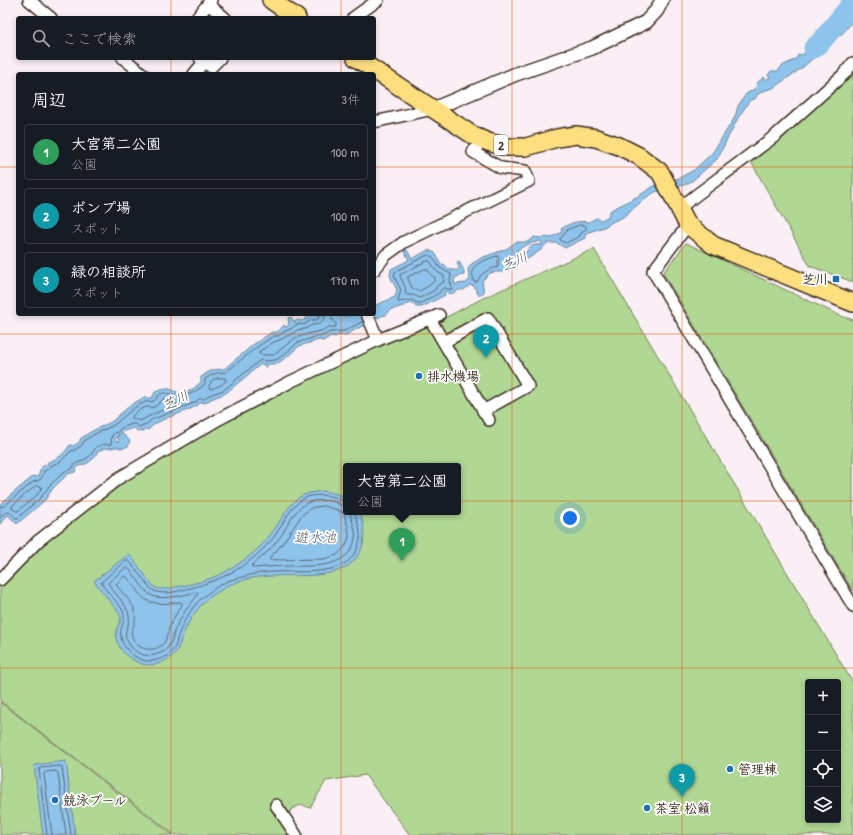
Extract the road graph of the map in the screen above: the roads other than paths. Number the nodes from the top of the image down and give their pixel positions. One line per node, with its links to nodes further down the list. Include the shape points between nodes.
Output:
1 (29, 0): 6 (street)
2 (271, 0): 9 (main road)
3 (378, 0): 10 (street)
4 (662, 0): 18 (street, via 646,22 592,48 516,74)
5 (209, 2): 7 (street); 8 (street)
6 (49, 16)
7 (198, 16)
8 (223, 16)
9 (294, 16)
10 (356, 16)
11 (126, 60): 16 (street)
12 (202, 60): 13 (street, via 211,67); 17 (street)
13 (218, 60)
14 (359, 60): 18 (main road, 2)
15 (853, 63): 21 (street, via 775,136)
16 (140, 72)
17 (195, 72)
18 (432, 109): 19 (street); 20 (main road, 2)
19 (376, 122)
20 (482, 140): 21 (main road, 2, via 507,147 526,147 576,135 596,138 639,156 660,172); 23 (street, via 473,152 501,168 525,171 529,181 404,242 386,255)
21 (678, 204): 22 (main road, 2)
22 (688, 224): 24 (main road, 2, via 713,245); 29 (street, via 653,272)
23 (376, 268)
24 (853, 303)
25 (367, 316): 26 (street)
26 (378, 340): 27 (street, via 434,317); 28 (street, via 292,380 219,419 119,478 38,542)
27 (444, 342): 27 (street, via 486,416 528,386 488,318)
28 (0, 580)
29 (853, 606)
30 (276, 805): 31 (street)
31 (296, 835)

